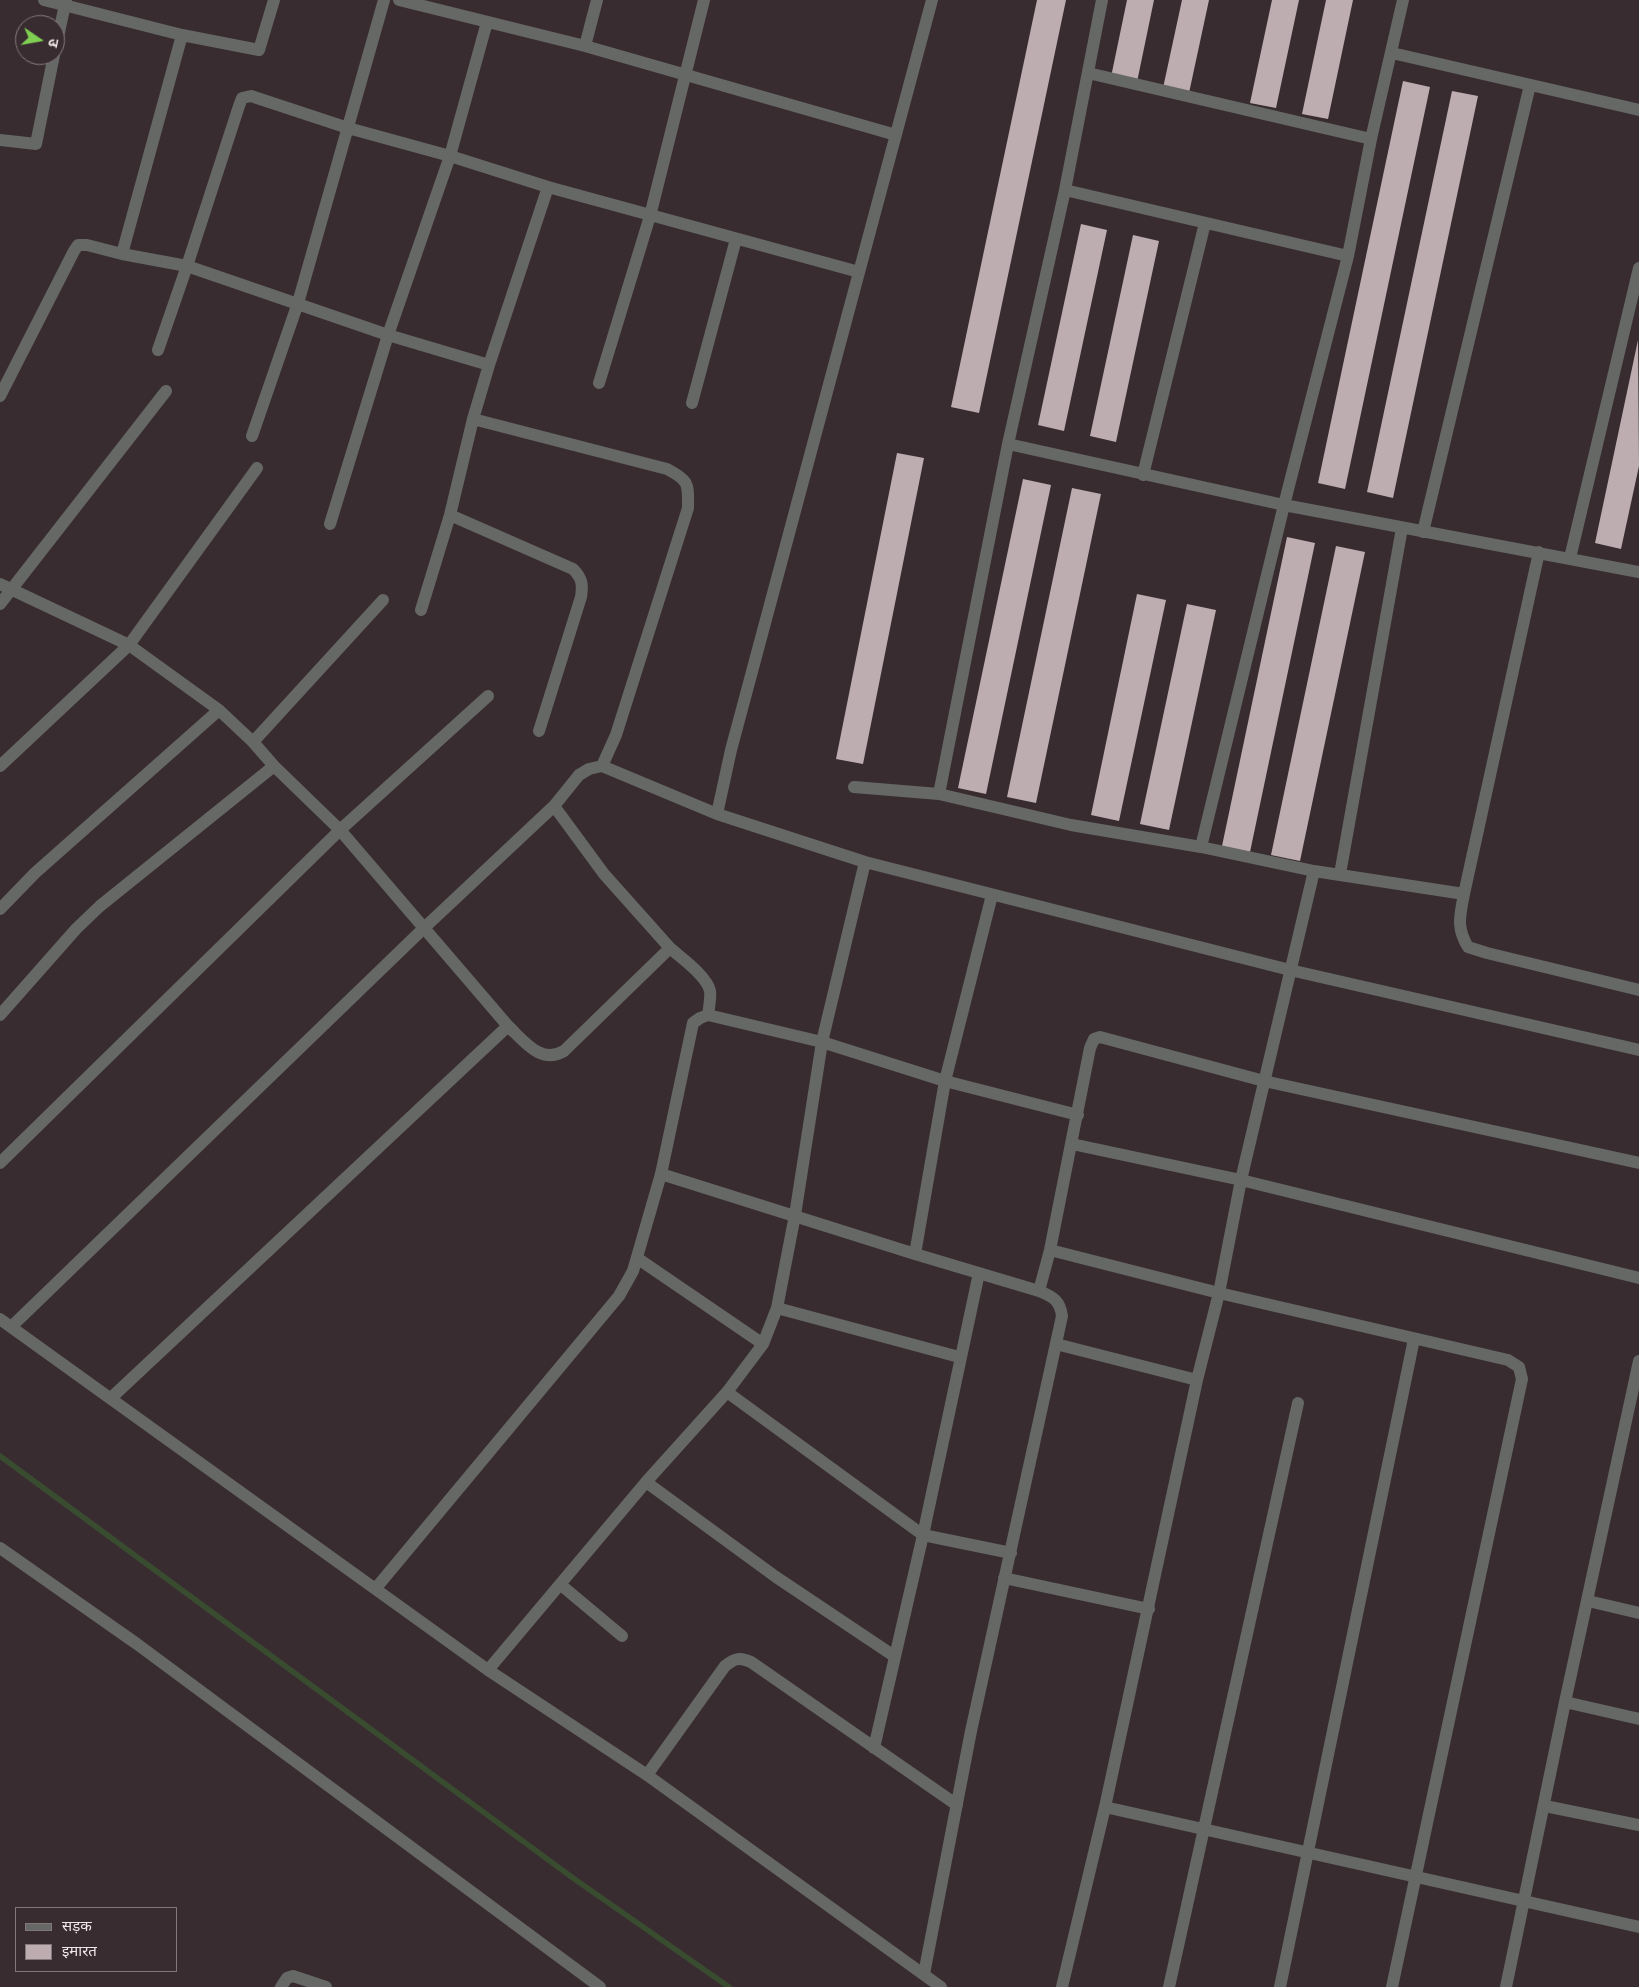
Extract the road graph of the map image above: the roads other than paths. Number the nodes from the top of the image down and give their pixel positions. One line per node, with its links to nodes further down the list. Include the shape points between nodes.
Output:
1 (44, 0): 10 (street)
2 (274, 0): 13 (street, via 259,50)
3 (384, 0): 21 (street)
4 (398, 0): 12 (street)
5 (597, 0): 14 (street)
6 (704, 0): 18 (street)
7 (932, 0): 22 (street)
8 (1102, 0): 17 (street)
9 (1403, 0): 15 (street)
10 (65, 2): 11 (street); 13 (street)
11 (62, 15)
12 (487, 22): 14 (street); 25 (street)
13 (182, 35): 31 (street)
14 (584, 46): 18 (street)
15 (1392, 53): 19 (street); 23 (street)
16 (52, 65): 24 (street, via 36,144)
17 (1088, 73): 23 (street); 27 (street)
18 (686, 75): 22 (street); 28 (street)
19 (1530, 85): 20 (street); 53 (street)
20 (1639, 110)
21 (348, 128): 25 (street); 33 (street, via 251,96 242,98); 36 (street)
22 (896, 135): 35 (street)
23 (1371, 139): 32 (street)
24 (0, 140)
25 (450, 156): 26 (street); 37 (street)
26 (548, 187): 28 (street); 39 (street)
27 (1065, 190): 29 (street); 46 (street)
28 (650, 216): 30 (street); 40 (street)
29 (1204, 223): 32 (street); 48 (street)
30 (736, 239): 35 (street); 43 (street)
31 (122, 254): 33 (street); 42 (street, via 78,245)
32 (1348, 256): 49 (street)
33 (187, 266): 36 (street); 38 (street)
34 (1639, 268): 55 (street)
35 (859, 272): 72 (street)
36 (298, 303): 37 (street); 45 (street)
37 (388, 335): 39 (street); 51 (street)
38 (158, 350)
39 (490, 365): 44 (street)
40 (599, 383)
41 (166, 391): 57 (street)
42 (0, 396)
43 (692, 403)
44 (473, 419): 50 (street); 68 (street, via 667,469 683,477 688,488 688,508 616,735)
45 (252, 436)
46 (1008, 444): 48 (street); 70 (street)
47 (257, 468): 61 (street)
48 (1143, 475): 49 (street)
49 (1284, 505): 52 (street); 74 (street)
50 (450, 514): 60 (street); 64 (street, via 572,569 580,576 581,597)
51 (330, 524)
52 (1402, 528): 53 (street); 77 (street)
53 (1423, 532): 54 (street)
54 (1539, 552): 55 (street); 78 (street)
55 (1570, 558): 56 (street)
56 (1639, 572)
57 (6, 587): 59 (street); 61 (street)
58 (383, 600): 65 (street)
59 (0, 604)
60 (421, 610)
61 (129, 645): 63 (street); 66 (street)
62 (488, 696): 73 (street)
63 (219, 710): 65 (street); 80 (street, via 35,873)
64 (539, 731)
65 (254, 742): 67 (street)
66 (0, 766)
67 (274, 766): 73 (street); 85 (street, via 100,906)
68 (602, 766): 71 (street, via 579,775); 72 (street)
69 (854, 787): 70 (street)
70 (939, 794): 74 (street, via 1071,825)
71 (554, 806): 81 (street); 82 (street, via 604,874)
72 (717, 814): 75 (street)
73 (340, 830): 81 (street); 94 (street)
74 (1201, 847): 76 (street)
75 (865, 862): 79 (street); 88 (street)
76 (1314, 871): 77 (street); 83 (street)
77 (1340, 874): 78 (street)
78 (1464, 894): 84 (street, via 1460,934 1468,947)
79 (992, 895): 83 (street); 90 (street)
80 (0, 909)
81 (424, 928): 87 (street); 107 (street)
82 (670, 948): 86 (street, via 708,985); 87 (street, via 564,1052 544,1056 534,1051)
83 (1290, 970): 89 (street); 91 (street)
84 (1639, 990)
85 (0, 1015)
86 (708, 1015): 88 (street); 96 (street, via 693,1023)
87 (508, 1026): 115 (street)
88 (822, 1042): 90 (street); 98 (street)
89 (1639, 1050)
90 (945, 1081): 92 (street); 100 (street)
91 (1264, 1081): 92 (street, via 1100,1036 1094,1039 1090,1048); 95 (street); 97 (street)
92 (1078, 1115): 93 (street)
93 (1072, 1144): 97 (street); 99 (street)
94 (0, 1163)
95 (1639, 1163)
96 (660, 1174): 98 (street); 101 (street)
97 (1241, 1180): 103 (street); 105 (street)
98 (795, 1215): 100 (street); 106 (street)
99 (1050, 1250): 104 (street); 105 (street)
100 (915, 1254): 102 (street)
101 (637, 1258): 109 (street); 123 (street, via 618,1296)
102 (979, 1273): 104 (street); 111 (street)
103 (1639, 1278)
104 (1039, 1292): 110 (street, via 1052,1296 1060,1305 1062,1316)
105 (1219, 1293): 108 (street); 113 (street)
106 (777, 1308): 109 (street); 111 (street)
107 (5, 1323): 115 (street)
108 (1414, 1339): 139 (street); 140 (street, via 1508,1360 1519,1367 1522,1379)
109 (763, 1344): 114 (street)
110 (1056, 1344): 113 (street); 120 (street)
111 (959, 1357): 118 (street)
112 (1639, 1361): 124 (street)
113 (1198, 1380): 125 (street)
114 (727, 1392): 117 (street); 118 (street)
115 (111, 1398): 123 (street)
116 (1298, 1404): 138 (street)
117 (646, 1482): 122 (street); 128 (street, via 776,1577)
118 (923, 1535): 120 (street); 128 (street)
119 (0, 1548): 146 (street, via 137,1644)
120 (1011, 1553): 121 (street)
121 (1004, 1578): 125 (street); 134 (street)
122 (561, 1585): 127 (street); 129 (street)
123 (376, 1588): 129 (street)
124 (1588, 1602): 126 (street); 130 (street)
125 (1149, 1609): 136 (street)
126 (1639, 1613)
127 (622, 1636)
128 (894, 1656): 132 (street)
129 (488, 1670): 133 (street)
130 (1565, 1702): 131 (street); 135 (street)
131 (1639, 1719)
132 (874, 1748): 133 (street, via 742,1658 734,1659 725,1666); 134 (street)
133 (647, 1775): 143 (street)
134 (957, 1805): 143 (street)
135 (1544, 1806): 137 (street); 141 (street)
136 (1105, 1807): 138 (street); 148 (street)
137 (1639, 1825)
138 (1204, 1829): 139 (street); 149 (street)
139 (1308, 1852): 140 (street); 150 (street)
140 (1415, 1878): 141 (street); 151 (street)
141 (1524, 1901): 142 (street); 152 (street)
142 (1639, 1927)
143 (924, 1974): 147 (street)
144 (281, 1987): 145 (street, via 287,1978 293,1976)
145 (326, 1987)
146 (600, 1987)
147 (941, 1987)
148 (1062, 1987)
149 (1169, 1987)
150 (1280, 1987)
151 (1392, 1987)
152 (1506, 1987)

